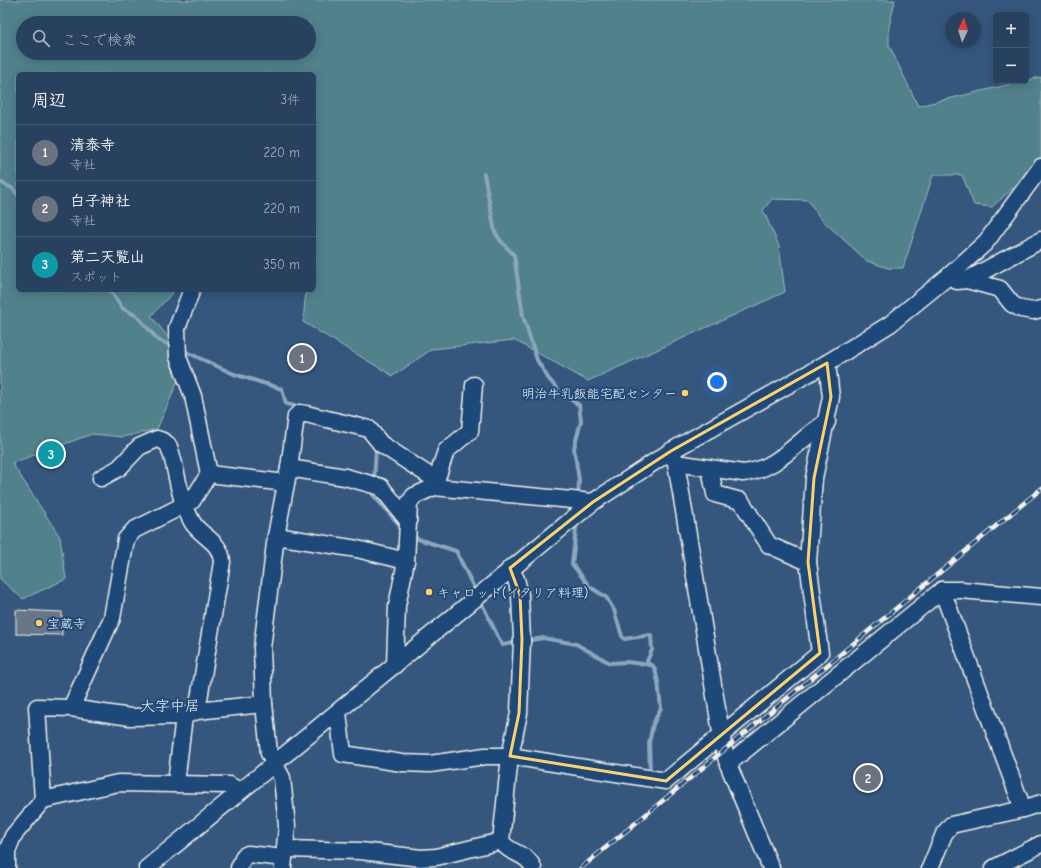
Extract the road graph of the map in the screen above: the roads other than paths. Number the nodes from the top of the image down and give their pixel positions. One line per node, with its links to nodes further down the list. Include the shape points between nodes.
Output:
1 (1041, 167): 3 (street, via 986,242)
2 (1041, 240): 4 (street)
3 (950, 275): 4 (street, via 957,281); 7 (street, via 890,324)
4 (967, 280): 6 (street, via 1000,290 1012,304 1021,309)
5 (191, 292): 12 (street, via 177,328 177,350 193,396)
6 (1041, 309)
7 (827, 363): 9 (street, via 831,397); 10 (street)
8 (474, 385): 15 (street, via 470,431 446,451)
9 (826, 422): 11 (street, via 774,463 754,472); 21 (street, via 814,478)
10 (674, 457): 11 (street); 16 (street); 30 (street)
11 (710, 469): 21 (street, via 715,494 741,501 769,545)
12 (208, 474): 13 (street); 17 (street, via 196,496)
13 (287, 476): 15 (street, via 296,416 300,413 369,429 381,444); 18 (street, via 345,477 381,487); 19 (street)
14 (101, 478): 17 (street, via 119,468 139,447 157,439 162,440 168,446)
15 (436, 484): 16 (street); 18 (street, via 414,496 409,503)
16 (593, 502): 22 (street)
17 (184, 505): 27 (street, via 134,530 126,539 112,618); 29 (street, via 195,526 212,541 221,554 222,562)
18 (408, 521): 20 (street)
19 (276, 536): 20 (street, via 357,549); 26 (street, via 262,648)
20 (406, 561): 25 (street, via 397,606)
21 (808, 562): 30 (street, via 820,654)
22 (510, 568): 25 (street); 31 (street, via 520,595 522,640 519,713)
23 (942, 590): 24 (street); 33 (street); 38 (street)
24 (1041, 597)
25 (395, 665): 28 (street)
26 (264, 704): 29 (street); 32 (street, via 269,753)
27 (71, 708): 29 (street, via 130,717); 36 (street, via 36,707)
28 (338, 713): 31 (street, via 343,754 402,763 430,764 485,756); 32 (street)
29 (191, 714): 34 (street)
30 (721, 736): 31 (street, via 666,781); 33 (street)
31 (510, 756): 39 (street)
32 (274, 764): 35 (street); 41 (street, via 282,778 287,826)
33 (728, 764): 46 (street)
34 (176, 783): 35 (street, via 229,785); 36 (street, via 118,784)
35 (240, 791): 43 (street)
36 (43, 800): 42 (street, via 13,836 7,851)
37 (1041, 803): 38 (street)
38 (1023, 809): 47 (street, via 951,825 944,834)
39 (501, 841): 41 (street, via 436,858 360,851); 45 (street, via 505,848 529,860)
40 (1041, 844): 48 (street)
41 (284, 858): 44 (street, via 248,854 244,856)
42 (7, 868)
43 (147, 868)
44 (239, 868)
45 (533, 868)
46 (771, 868)
47 (930, 868)
48 (994, 868)

